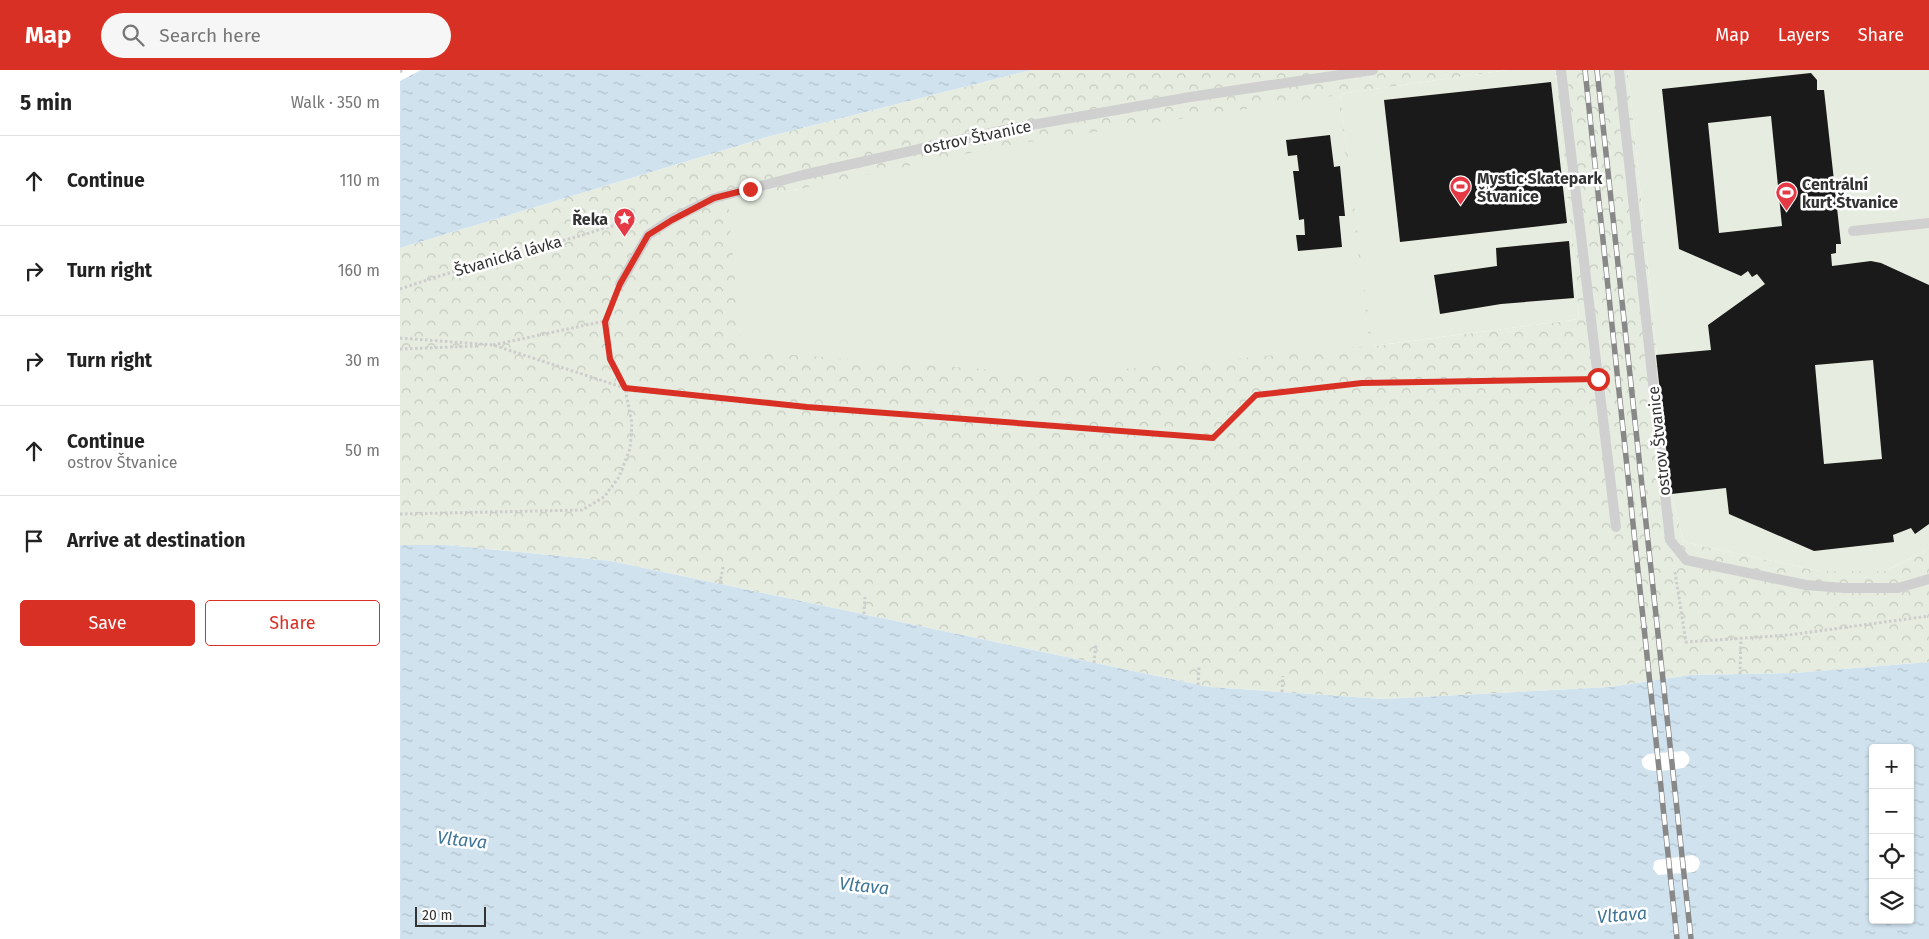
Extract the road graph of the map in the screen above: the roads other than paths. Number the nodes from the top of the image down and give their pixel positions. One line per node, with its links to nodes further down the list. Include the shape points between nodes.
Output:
1 (1373, 70): 6 (lane, ostrov Štvanice, via 1190,97 1009,129 714,198 648,235)
2 (1561, 70): 7 (lane)
3 (1619, 70): 8 (lane, ostrov Štvanice, via 1670,540 1686,560 1806,585 1898,588)
4 (1929, 223): 5 (lane)
5 (1853, 230)
6 (620, 284)
7 (1616, 527)
8 (1929, 579)

